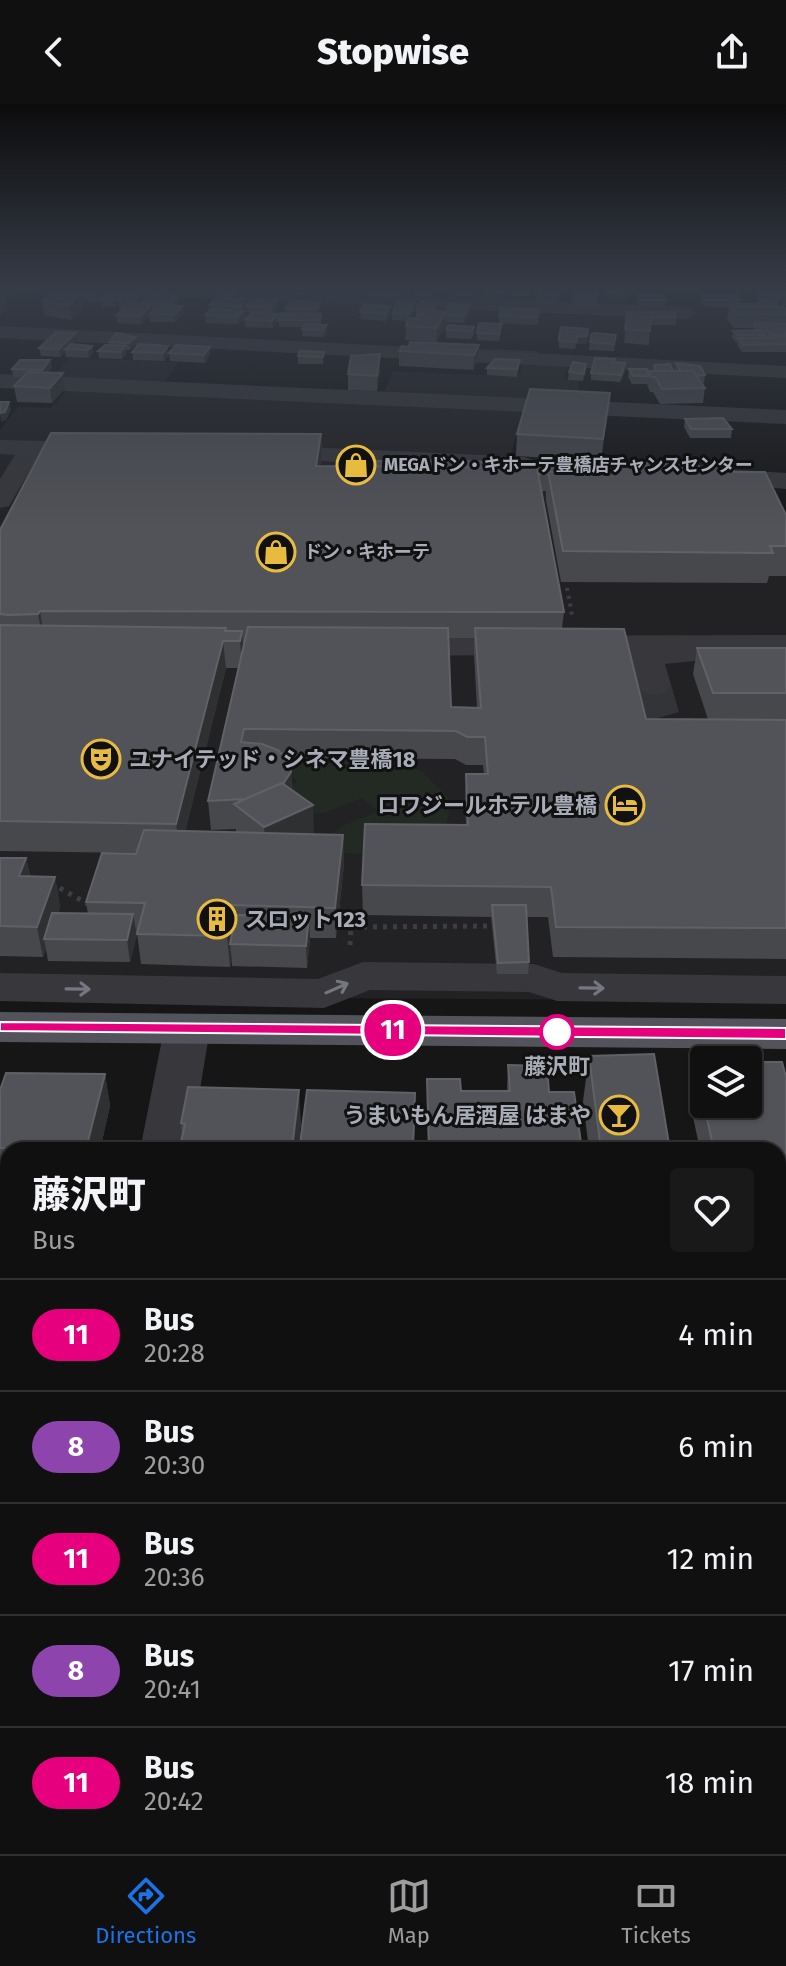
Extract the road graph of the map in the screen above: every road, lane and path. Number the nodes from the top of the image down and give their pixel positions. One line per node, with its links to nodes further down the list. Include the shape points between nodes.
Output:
1 (720, 368): 6 (street)
2 (744, 368): 3 (street)
3 (786, 372)
4 (0, 381): 5 (street)
5 (455, 400): 6 (street); 12 (street)
6 (748, 415): 7 (street); 14 (street)
7 (786, 417)
8 (0, 447): 9 (street)
9 (31, 448): 10 (street); 19 (street)
10 (117, 449)
11 (238, 452): 12 (street, via 319,446)
12 (432, 460): 13 (street)
13 (544, 479): 16 (street); 18 (street)
14 (786, 481): 17 (street)
15 (682, 482): 17 (street)
16 (382, 484)
17 (728, 484): 20 (street, via 766,498)
18 (473, 488)
19 (0, 500)
20 (771, 508)
21 (364, 646): 22 (street, via 694,632)
22 (786, 650): 23 (street, via 721,669); 24 (street, via 646,654 652,674)
23 (723, 674)
24 (691, 682)
25 (43, 878): 26 (path, via 89,906)
26 (100, 906)
27 (0, 987): 28 (street, one-way to 28, via 324,994 363,976 378,976 534,978 557,987)
28 (786, 990)
29 (0, 1027): 30 (main road)
30 (187, 1029): 31 (main road); 32 (street)
31 (786, 1034)
32 (166, 1142)

